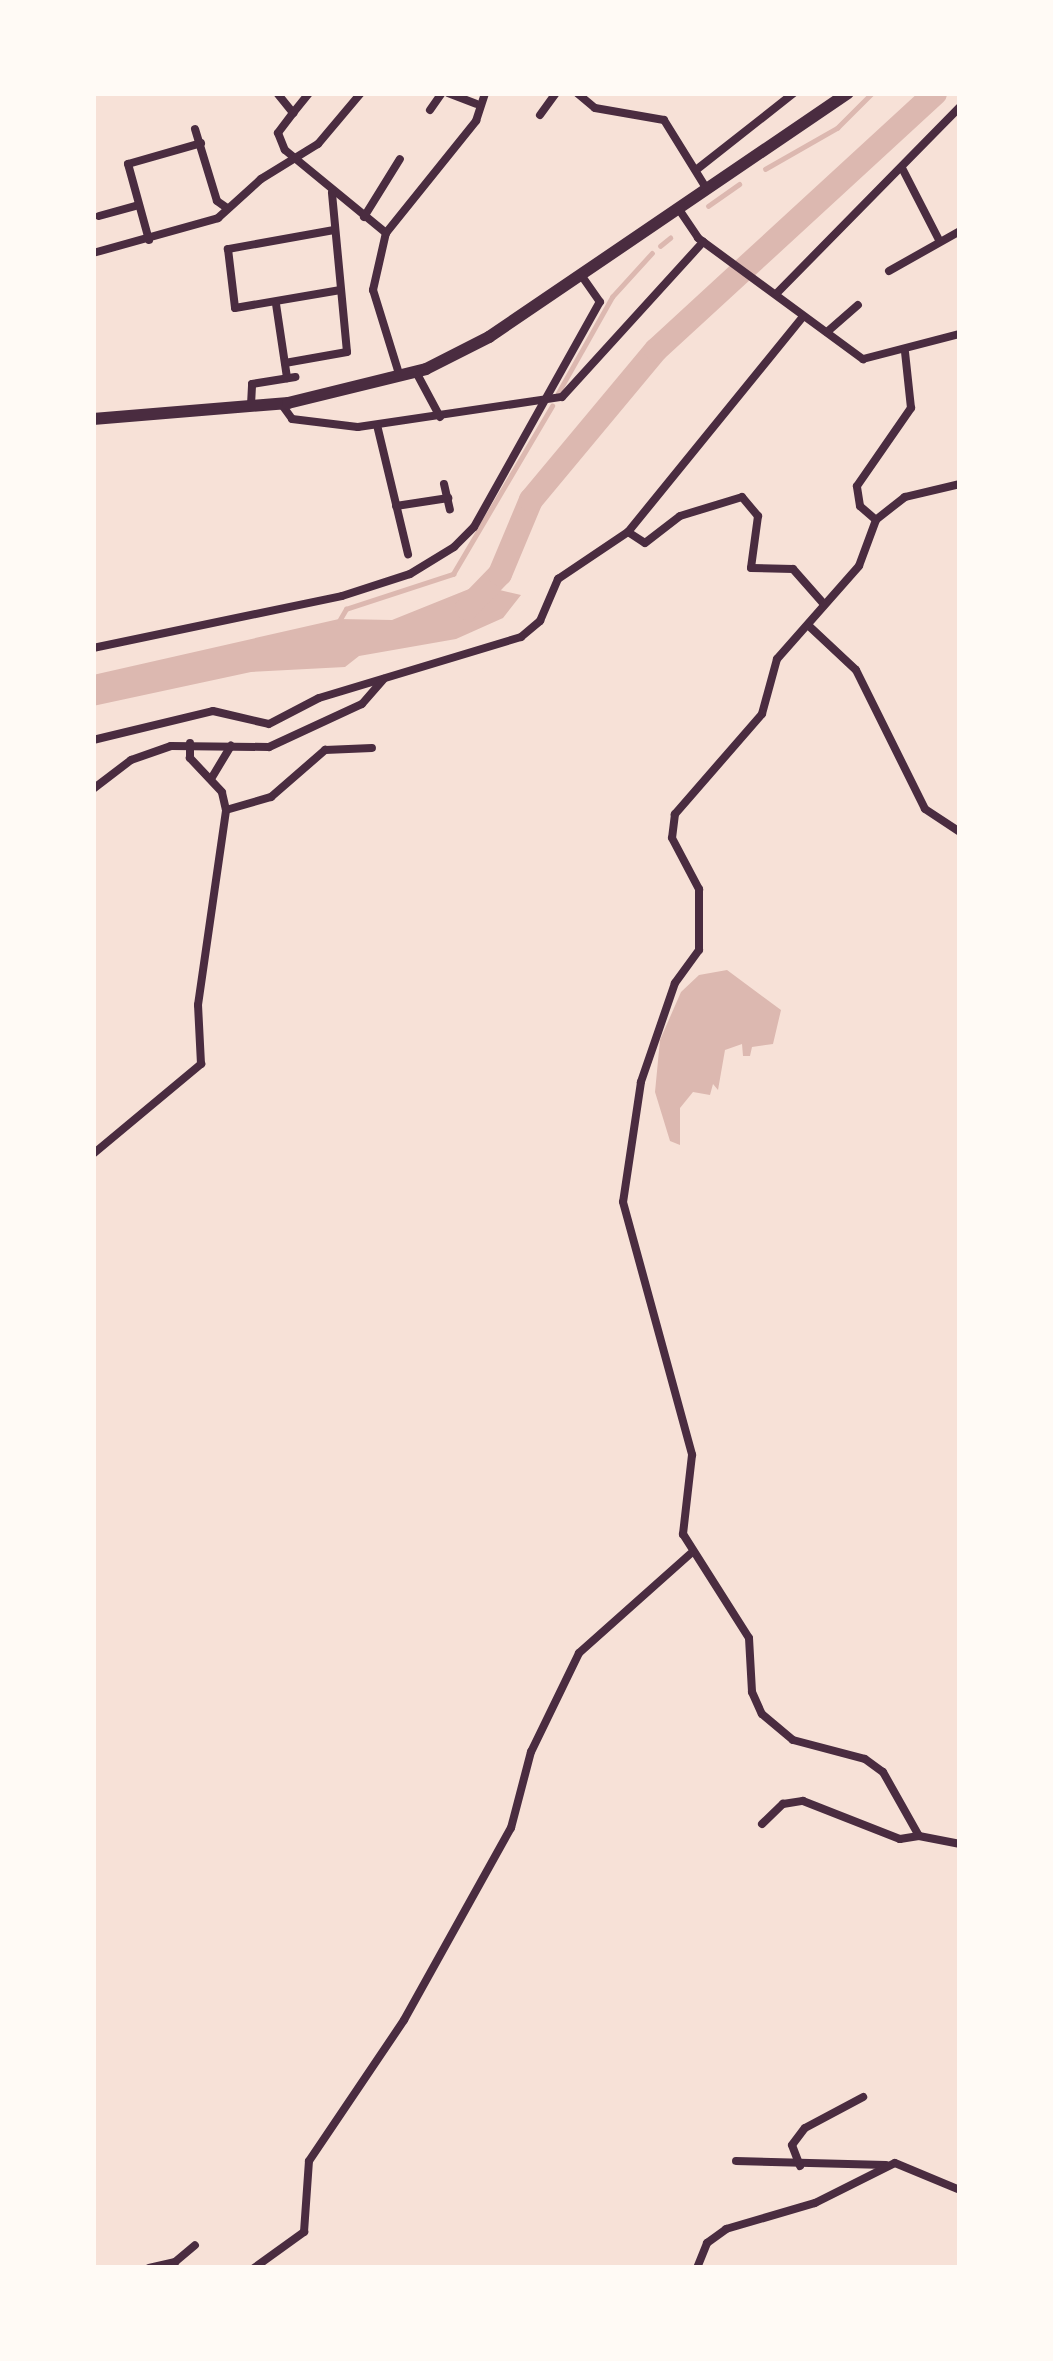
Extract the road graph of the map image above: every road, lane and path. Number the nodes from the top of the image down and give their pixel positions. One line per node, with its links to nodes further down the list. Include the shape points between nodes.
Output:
1 (278, 93): 13 (street)
2 (309, 93): 13 (street)
3 (361, 93): 18 (street)
4 (445, 93): 10 (street); 12 (street)
5 (485, 93): 10 (street)
6 (556, 93): 14 (street)
7 (577, 93): 20 (street, via 595,108 664,120)
8 (794, 93): 20 (street)
9 (848, 93): 21 (highway)
10 (476, 104): 30 (street, via 476,121)
11 (960, 107): 19 (street)
12 (430, 110)
13 (293, 113): 18 (street, via 278,133)
14 (540, 115)
15 (196, 129): 16 (street)
16 (201, 143): 23 (street, via 128,164); 25 (street, via 217,201)
17 (400, 159): 27 (street)
18 (295, 160): 22 (street); 25 (street)
19 (902, 168): 32 (street); 38 (street)
20 (696, 170): 21 (street)
21 (705, 186): 24 (highway)
22 (332, 193): 27 (street); 28 (street)
23 (139, 205): 26 (street); 31 (street)
24 (677, 207): 33 (street); 36 (highway)
25 (227, 208): 31 (street, via 204,226)
26 (99, 216)
27 (364, 217): 30 (street)
28 (334, 230): 37 (street); 39 (street, via 228,249 235,308)
29 (960, 231): 32 (street)
30 (386, 233): 47 (street, via 373,290)
31 (148, 239): 34 (street)
32 (940, 240): 35 (street)
33 (704, 242): 38 (street); 49 (street, via 637,306 568,392)
34 (93, 253)
35 (889, 271)
36 (581, 275): 46 (highway, via 489,337); 49 (street, via 600,302)
37 (340, 290): 39 (street); 45 (street, via 347,352)
38 (774, 291): 41 (street)
39 (276, 304): 45 (street)
40 (858, 305): 42 (street)
41 (803, 317): 42 (street); 58 (street)
42 (827, 332): 44 (street, via 863,359)
43 (960, 334): 44 (street)
44 (905, 352): 57 (street, via 911,408 857,486 860,506)
45 (284, 363): 50 (street, via 291,378 253,384)
46 (416, 372): 47 (highway); 51 (street)
47 (400, 377): 48 (highway)
48 (281, 404): 50 (highway); 53 (street, via 292,419)
49 (542, 404): 51 (street); 62 (street, via 474,527 410,574 205,630)
50 (251, 405): 52 (highway)
51 (440, 417): 53 (street)
52 (93, 418)
53 (376, 425): 56 (street)
54 (445, 484): 56 (street, via 449,504)
55 (960, 484): 57 (street, via 905,497)
56 (396, 506): 59 (street)
57 (876, 520): 60 (street, via 869,551)
58 (628, 532): 60 (street, via 645,543 680,516 742,497 758,516 751,568 793,569); 63 (street, via 558,579 540,621 521,637)
59 (408, 554)
60 (823, 603): 61 (street)
61 (808, 626): 71 (street, via 856,670 925,809); 73 (street, via 777,659 762,714 671,826 699,889 701,935 663,1014 624,1174 635,1264 692,1455 683,1534)
62 (93, 648)
63 (385, 678): 64 (street, via 269,724 213,711); 66 (street, via 335,719 268,747)
64 (93, 740)
65 (190, 743): 66 (street); 68 (street, via 190,758); 69 (street, via 131,760)
66 (231, 746): 68 (street)
67 (372, 748): 70 (street, via 325,750 272,797)
68 (211, 779): 70 (street)
69 (93, 789)
70 (226, 811): 72 (street, via 200,989 201,1064)
71 (960, 832)
72 (93, 1154)
73 (690, 1554): 75 (street, via 749,1638 752,1692 762,1714 777,1732 883,1772); 85 (street, via 578,1653 531,1752 511,1828 404,2020 309,2161 304,2232)
74 (762, 1824): 75 (street, via 783,1804 802,1802 900,1839)
75 (919, 1836): 76 (street)
76 (960, 1844)
77 (863, 2097): 80 (street, via 805,2128 792,2145)
78 (736, 2161): 80 (street)
79 (887, 2166): 80 (street); 81 (street, via 910,2164); 86 (street, via 814,2203 726,2229 707,2243)
80 (801, 2168)
81 (960, 2190)
82 (195, 2245): 83 (street)
83 (167, 2266): 84 (street)
84 (148, 2268)
85 (254, 2268)
86 (697, 2268)

